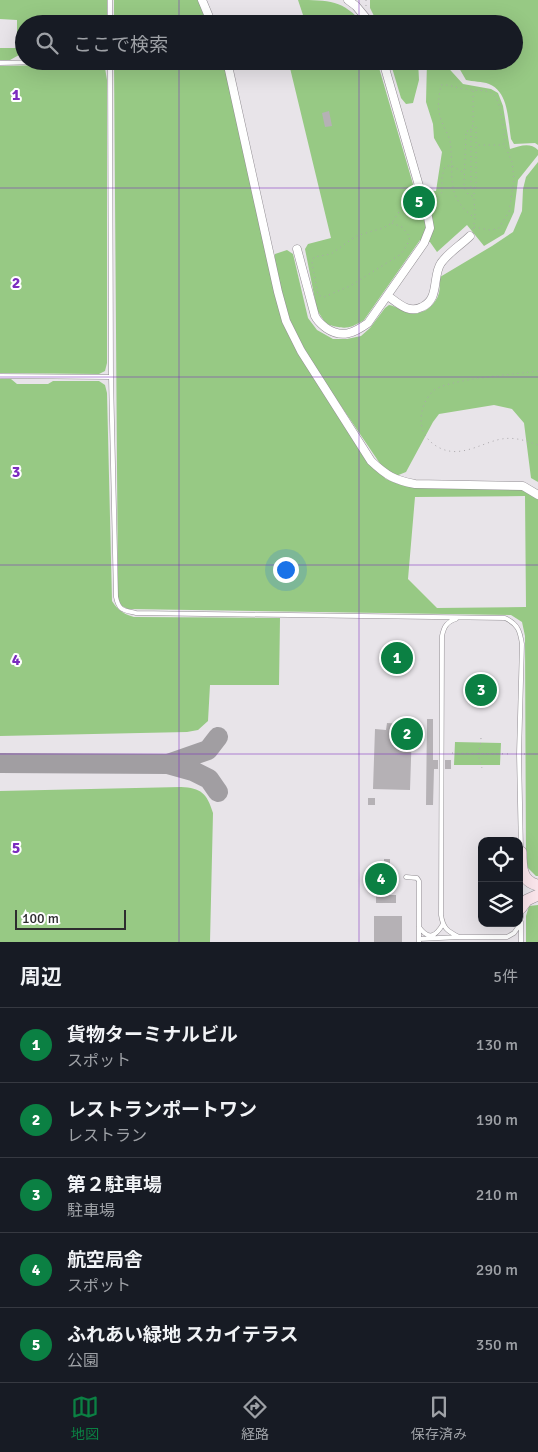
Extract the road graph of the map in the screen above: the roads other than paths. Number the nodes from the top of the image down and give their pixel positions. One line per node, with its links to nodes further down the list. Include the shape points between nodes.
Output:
1 (110, 0): 4 (lane)
2 (202, 0): 5 (street)
3 (348, 0): 6 (street)
4 (110, 15)
5 (208, 15)
6 (364, 15)
7 (0, 63): 8 (lane)
8 (15, 63)
9 (110, 70): 16 (lane)
10 (229, 70): 17 (street, via 286,321 301,351 371,461 385,474 407,483 523,486)
11 (385, 70): 14 (street, via 430,228 424,243)
12 (470, 236): 14 (street, via 440,264 432,298 425,306 417,310 406,309)
13 (297, 248): 14 (street, via 315,316 330,331 342,334 357,331 368,323)
14 (388, 296)
15 (0, 376): 16 (lane)
16 (111, 377): 18 (lane, via 116,597 123,610 136,613)
17 (538, 495)
18 (458, 618): 19 (lane, via 505,618 517,626 522,644); 25 (lane, via 448,622 442,636)
19 (520, 837)
20 (523, 872): 22 (main road, via 530,883)
21 (406, 877): 26 (lane, via 419,881)
22 (538, 885)
23 (538, 896): 24 (main road, via 527,900)
24 (523, 907)
25 (443, 924): 26 (lane, via 433,935 423,933); 29 (lane)
26 (420, 927): 31 (lane)
27 (516, 927): 30 (lane, via 514,933)
28 (521, 927): 33 (lane)
29 (459, 937): 30 (lane); 31 (lane)
30 (507, 937): 32 (lane)
31 (419, 941)
32 (511, 942)
33 (521, 942)

